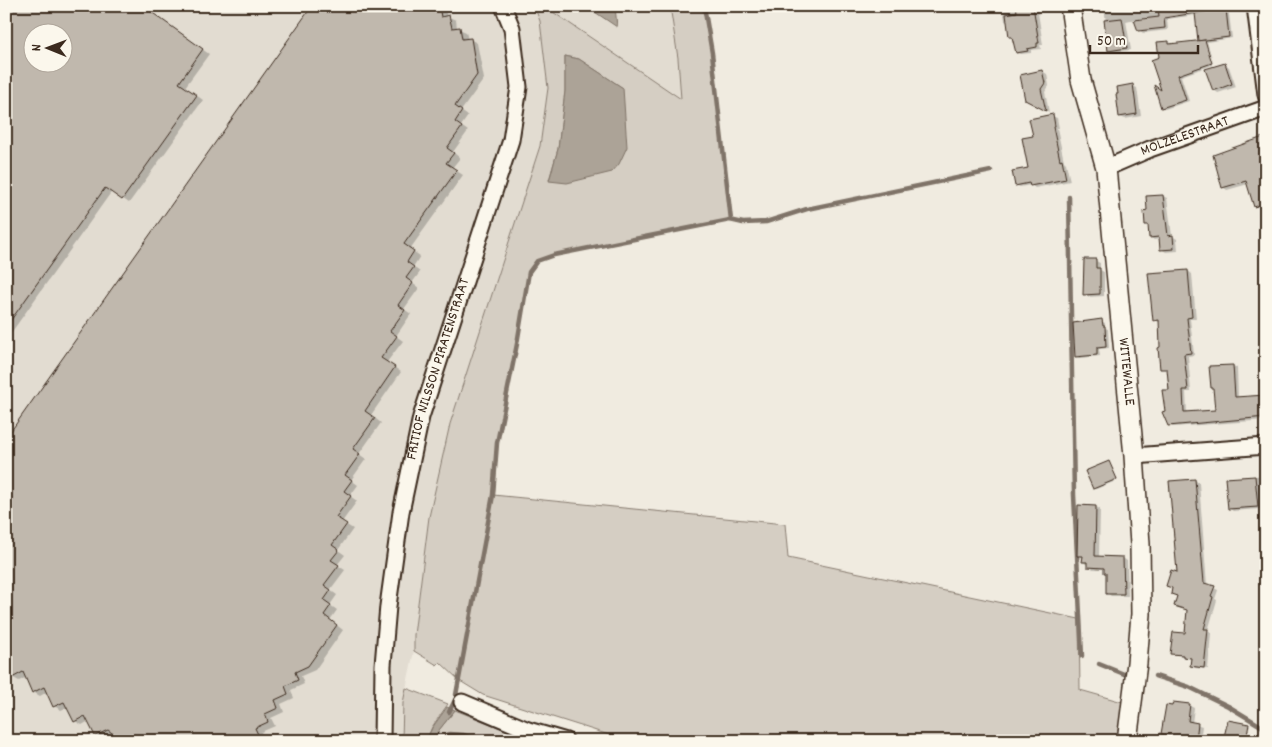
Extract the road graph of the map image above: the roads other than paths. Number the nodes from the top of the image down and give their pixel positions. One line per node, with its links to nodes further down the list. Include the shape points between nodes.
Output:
1 (503, 6): 10 (street, FRITIOF NILSSON PIRATENSTRAAT, via 512,28 519,87 511,140 421,417 403,503 387,616)
2 (1070, 6): 6 (street, WITTEWALLE, via 1081,80)
3 (1255, 6): 4 (street)
4 (1266, 95)
5 (1266, 108): 6 (street, MOLZELESTRAAT)
6 (1106, 168): 8 (street, WITTEWALLE)
7 (1266, 446): 8 (street)
8 (1134, 456): 12 (street, WITTEWALLE, via 1141,614)
9 (462, 702): 11 (street, via 528,730)
10 (382, 741)
11 (566, 741)
12 (1127, 741)

